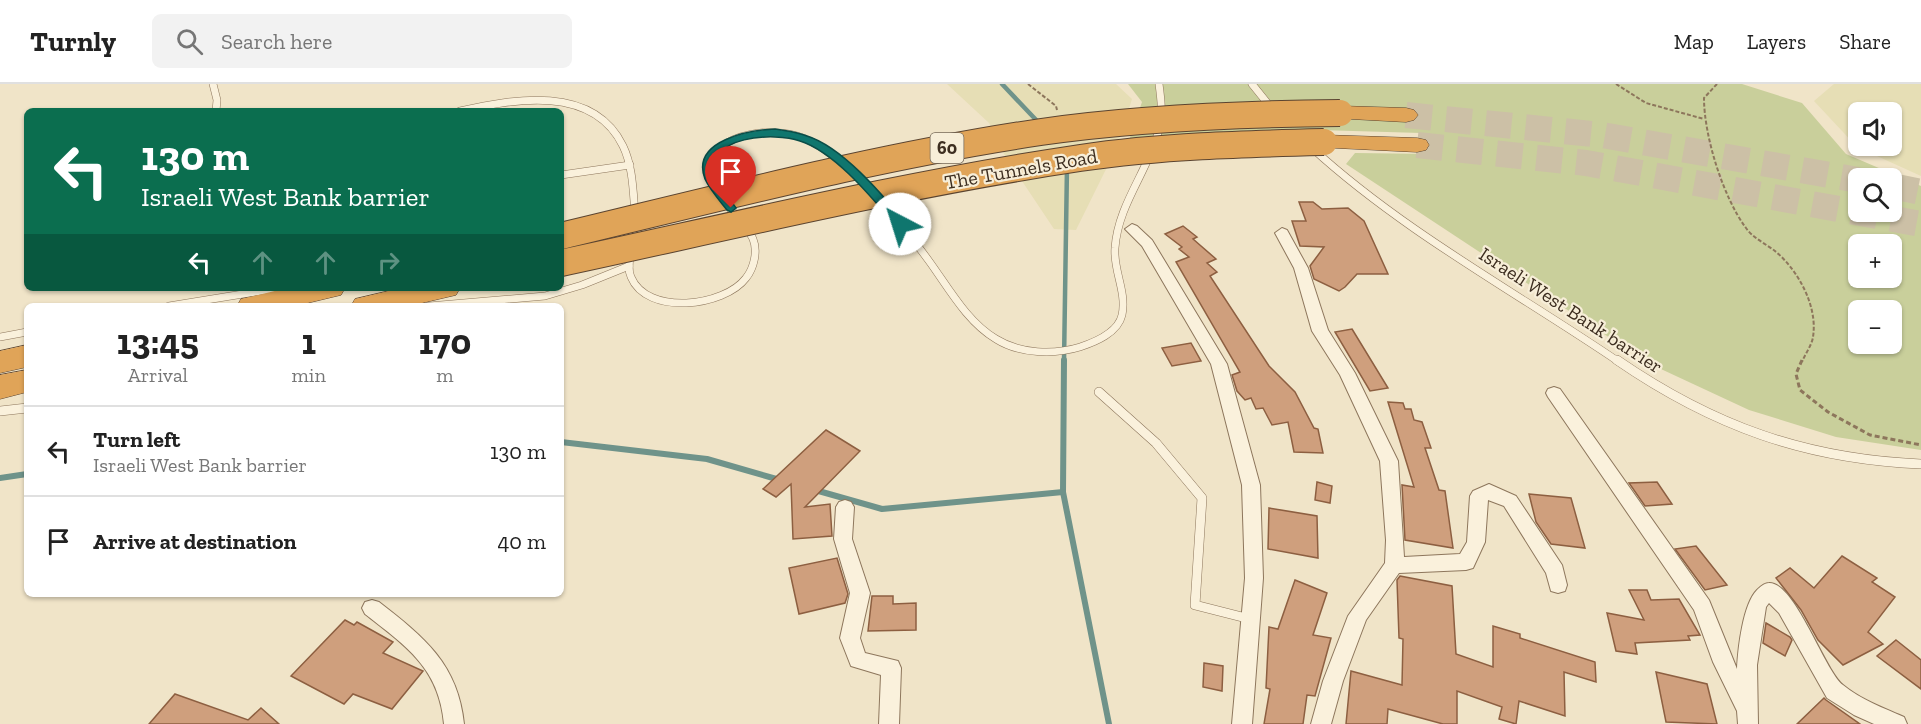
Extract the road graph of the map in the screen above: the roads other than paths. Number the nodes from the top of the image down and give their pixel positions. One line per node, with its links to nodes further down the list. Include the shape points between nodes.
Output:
1 (213, 84): 6 (lane)
2 (1159, 84): 20 (lane, via 1160,130 1116,226 1114,250 1123,294 1122,317 1114,329 1076,349 1032,350 996,340 976,323 866,183 817,144 790,134 743,136 719,148 709,166 711,178 753,239 755,264 744,281 722,296 703,302 670,302 637,287)
3 (1252, 84): 9 (lane)
4 (514, 93): 7 (lane)
5 (586, 101): 12 (lane, via 618,132)
6 (216, 108)
7 (467, 108)
8 (1406, 115): 17 (highway, The Tunnels Road / 60, bridge, via 1194,116 1040,132 840,171)
9 (1288, 125)
10 (1296, 133): 38 (lane, Israeli West Bank barrier, via 1380,203 1631,370 1694,407 1811,451 1851,459)
11 (1417, 146): 19 (highway, The Tunnels Road / 60, bridge, via 1324,142 1216,145 1081,158 930,185)
12 (630, 165): 13 (lane); 14 (lane, via 635,190)
13 (564, 175)
14 (634, 227)
15 (1132, 229): 43 (street, via 1147,243 1219,364 1251,485 1254,578)
16 (1282, 234): 40 (street, via 1301,268 1320,331 1347,373 1389,461)
17 (564, 235)
18 (633, 237): 20 (lane)
19 (564, 262)
20 (629, 266): 27 (lane, via 562,292)
21 (262, 291): 24 (lane)
22 (318, 291): 25 (highway)
23 (432, 291): 26 (highway)
24 (188, 303)
25 (264, 303)
26 (378, 303)
27 (444, 303)
28 (24, 333): 29 (lane)
29 (0, 337)
30 (24, 357): 31 (highway)
31 (0, 362)
32 (24, 382): 33 (highway)
33 (0, 387)
34 (1099, 392): 43 (lane, via 1156,443 1202,498 1195,605)
35 (1554, 393): 44 (street, via 1702,606)
36 (24, 408): 37 (lane)
37 (0, 411)
38 (1921, 464)
39 (845, 507): 46 (street, via 843,539 860,593 850,638 858,660 891,668)
40 (1394, 565): 41 (street, via 1466,562 1476,542 1479,496 1489,491 1510,501 1555,571); 48 (street, via 1358,616)
41 (1558, 585)
42 (372, 608): 45 (street, via 417,642 446,681)
43 (1250, 619): 47 (street)
44 (1748, 717): 49 (street, via 1747,665 1757,603 1769,591 1786,607 1834,691)
45 (454, 724)
46 (889, 724)
47 (1242, 724)
48 (1321, 724)
49 (1897, 724)

